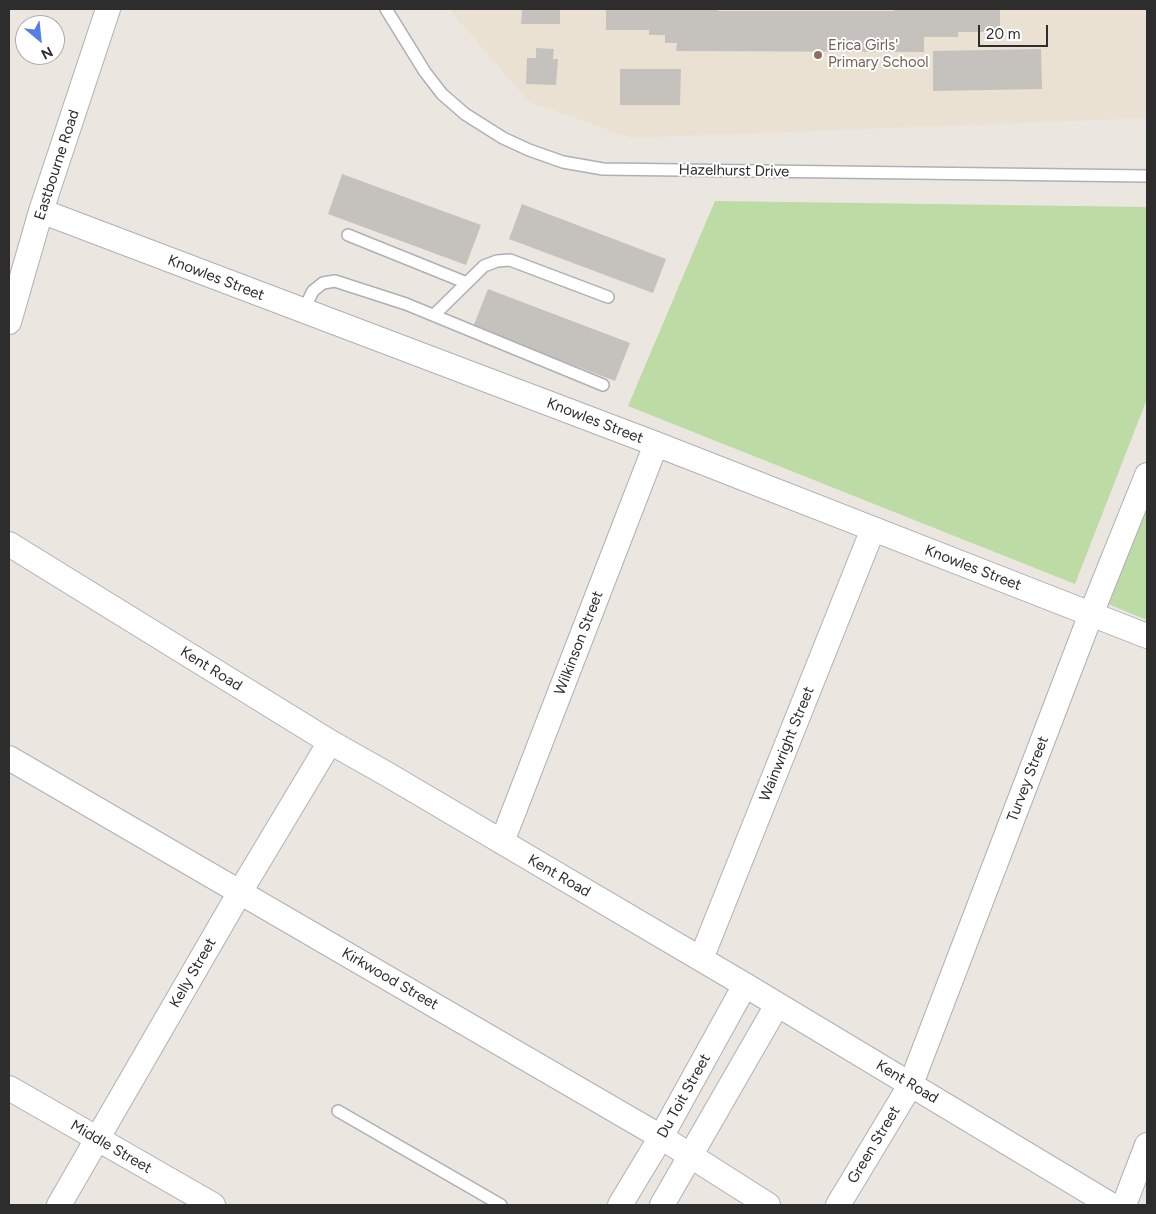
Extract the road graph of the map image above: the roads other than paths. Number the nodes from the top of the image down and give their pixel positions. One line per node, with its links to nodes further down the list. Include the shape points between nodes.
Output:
1 (108, 9): 4 (street, Eastbourne Road)
2 (386, 9): 3 (lane, Hazelhurst Drive, via 425,72 442,94 464,114 512,142 563,162 603,169)
3 (1147, 176)
4 (41, 211): 8 (street, Knowles Street); 10 (street, Eastbourne Road)
5 (348, 235): 6 (lane)
6 (467, 283): 7 (lane, via 484,266 510,260); 9 (lane)
7 (608, 297)
8 (303, 311): 9 (lane, via 313,291 323,283 335,281); 12 (street, Knowles Street)
9 (434, 315): 11 (lane)
10 (9, 322)
11 (603, 385)
12 (656, 444): 14 (street, Knowles Street); 20 (street, Wilkinson Street)
13 (1147, 476): 16 (street, Turvey Street)
14 (873, 528): 16 (street, Knowles Street); 22 (street, Wainwright Street)
15 (9, 544): 18 (street, Kent Road)
16 (1092, 614): 17 (street, Knowles Street); 25 (street, Turvey Street)
17 (1147, 636)
18 (330, 742): 20 (street, Kent Road); 21 (street, Kelly Street)
19 (9, 758): 21 (street, Kirkwood Street)
20 (502, 842): 22 (street, Kent Road)
21 (240, 892): 28 (street, Kirkwood Street); 29 (street, Kelly Street)
22 (701, 959): 23 (street, Kent Road)
23 (745, 985): 24 (street, Kent Road); 28 (street, Du Toit Street)
24 (777, 1004): 25 (street, Kent Road); 31 (street)
25 (911, 1084): 38 (street, Green Street); 39 (street, Kent Road)
26 (9, 1088): 29 (street, Middle Street)
27 (338, 1111): 34 (lane)
28 (661, 1137): 31 (street, Kirkwood Street); 35 (street, Du Toit Street)
29 (98, 1139): 32 (street, Kelly Street); 33 (street, Middle Street)
30 (1147, 1145): 40 (street)
31 (691, 1155): 36 (street); 37 (street, Kirkwood Street)
32 (59, 1205)
33 (213, 1205)
34 (501, 1205)
35 (620, 1205)
36 (662, 1205)
37 (768, 1205)
38 (838, 1205)
39 (1111, 1205)
40 (1124, 1205)

